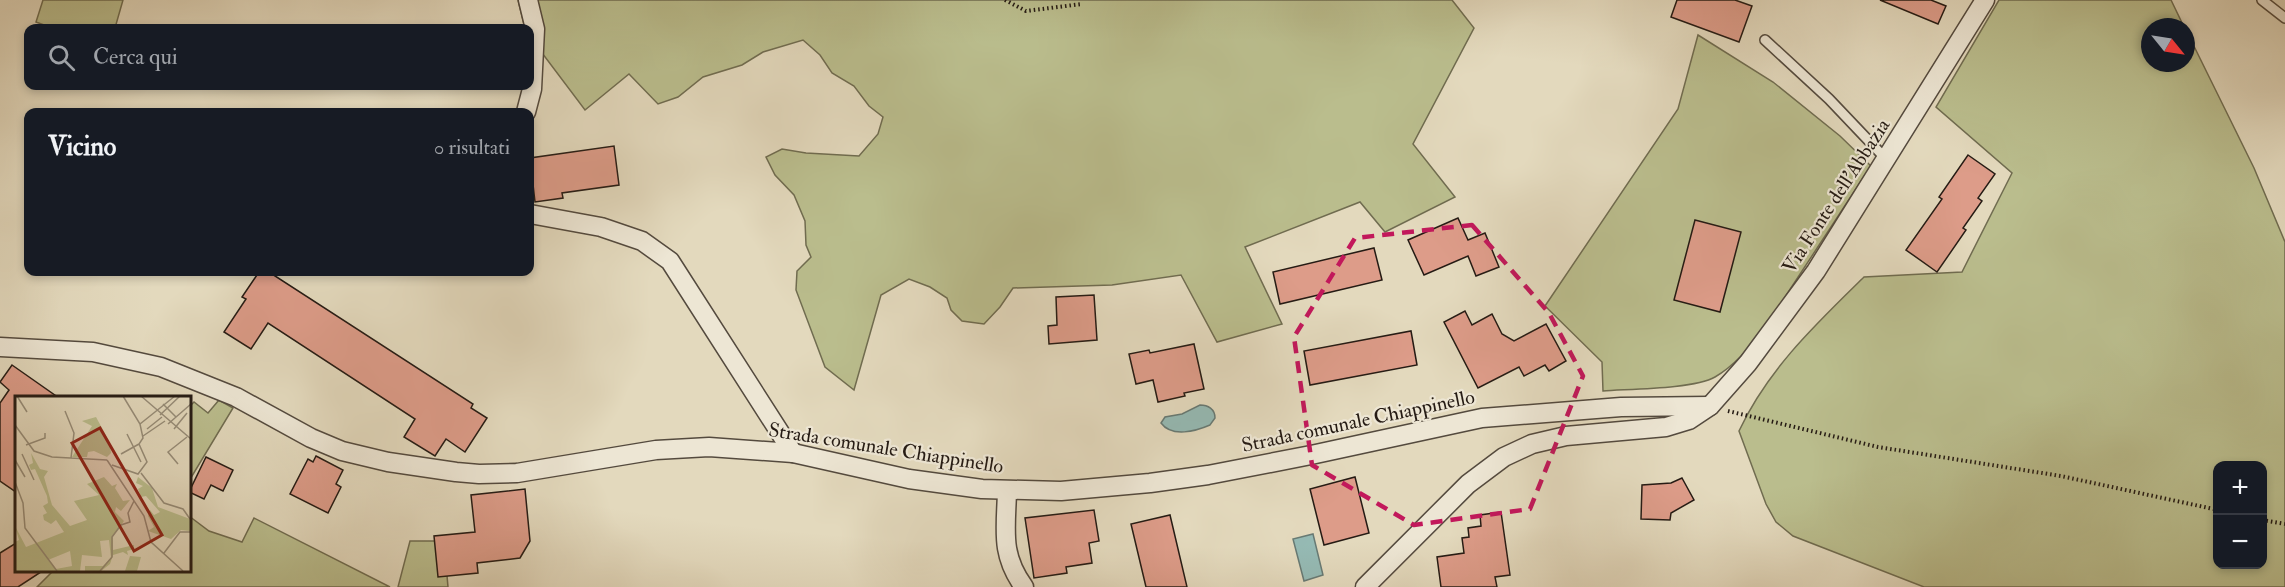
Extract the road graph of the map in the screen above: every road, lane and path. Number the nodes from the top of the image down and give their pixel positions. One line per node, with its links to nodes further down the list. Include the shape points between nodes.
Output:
1 (528, 0): 7 (street)
2 (1005, 0): 5 (path, via 1026,11)
3 (1986, 0): 13 (street, Via Fonte dell'Abbazia)
4 (2262, 0): 6 (lane)
5 (1082, 4)
6 (2285, 18)
7 (534, 24)
8 (534, 25): 10 (street)
9 (1765, 40): 13 (lane)
10 (534, 49)
11 (532, 90): 12 (street)
12 (527, 108)
13 (1887, 160): 16 (street, Via Fonte dell'Abbazia, via 1799,295)
14 (534, 215): 17 (street, via 601,227 642,241 670,261)
15 (0, 347): 17 (street, Strada comunale Chiappinello, via 93,352 161,366 220,390 342,451 456,472 517,473 672,448)
16 (1710, 406): 18 (street, Strada comunale Chiappinello, via 1621,407 1482,418 1199,476 1099,488); 19 (path, via 1878,447 2061,476); 23 (street, Via Fonte dell'Abbazia, via 1689,420 1666,427 1566,436 1504,456 1468,484)
17 (793, 453): 18 (street, Strada comunale Chiappinello, via 909,479)
18 (1006, 491): 22 (street, via 1008,557)
19 (2213, 509)
20 (2267, 521): 21 (path)
21 (2285, 524)
22 (1024, 587)
23 (1365, 587)

